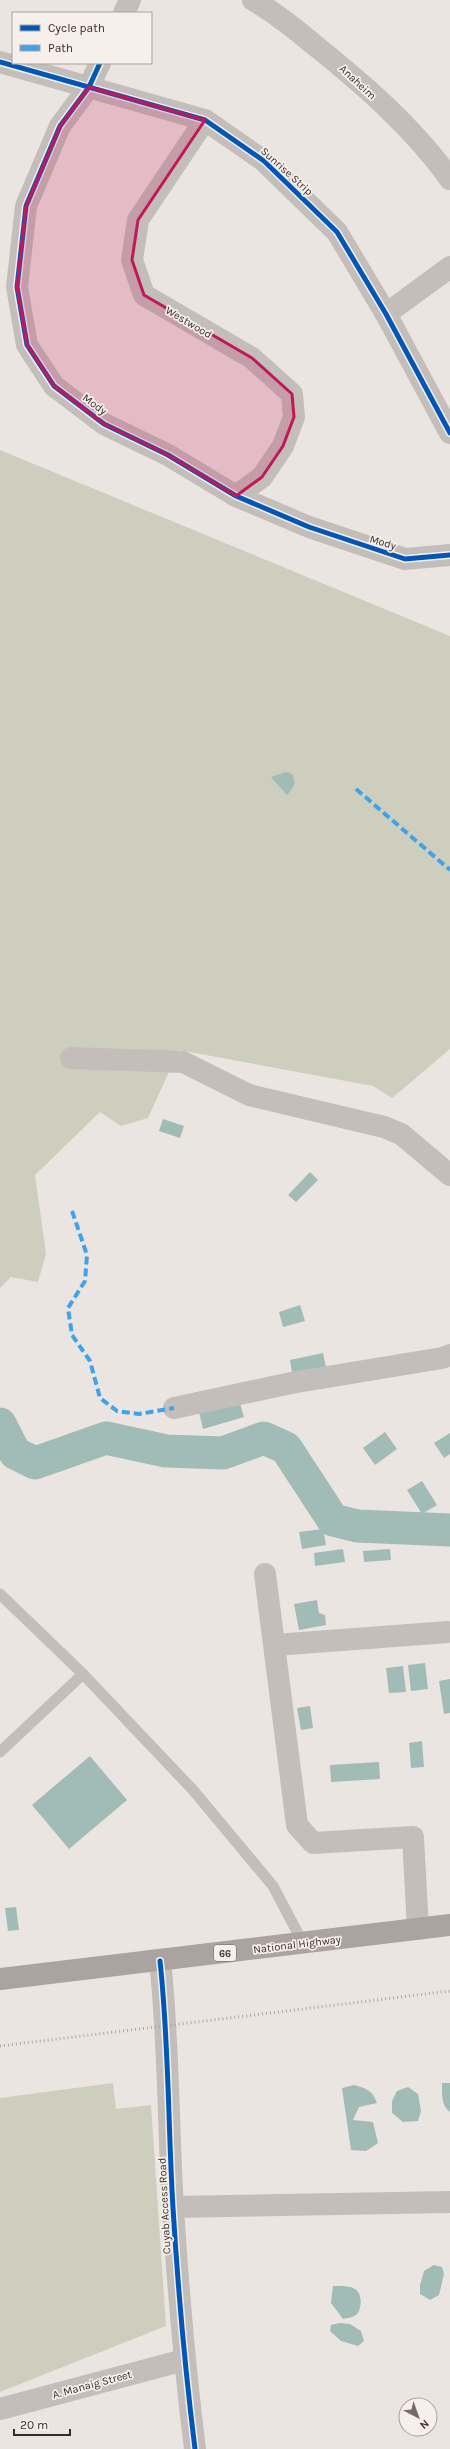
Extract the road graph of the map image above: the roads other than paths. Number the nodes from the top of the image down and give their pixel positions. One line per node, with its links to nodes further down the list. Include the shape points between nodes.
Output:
1 (130, 0): 3 (street)
2 (253, 0): 8 (street, Anaheim, via 270,10 352,74 431,152)
3 (124, 12)
4 (5, 63): 6 (street, Sunrise Strip)
5 (100, 64): 6 (street, Mody)
6 (89, 87): 7 (street, Sunrise Strip); 12 (street, Mody, via 60,126 26,206 17,287 27,345 54,386 104,424 168,455)
7 (205, 120): 10 (street, Sunrise Strip, via 264,161 337,232); 12 (street, Westwood, via 138,220 132,260 144,295 252,358 292,394 294,417 283,446 262,477)
8 (450, 179)
9 (450, 267): 10 (street)
10 (386, 314): 11 (street, Sunrise Strip)
11 (450, 433)
12 (236, 496): 13 (street, Mody, via 309,527 405,559)
13 (450, 555)
14 (71, 1058): 15 (street, via 183,1062 249,1095 384,1127 401,1134)
15 (450, 1176)
16 (447, 1362): 17 (street, via 290,1383)
17 (174, 1408)
18 (265, 1574): 21 (street)
19 (0, 1594): 22 (lane)
20 (448, 1632): 21 (street)
21 (275, 1644): 25 (street, via 297,1825 313,1843 413,1837)
22 (83, 1674): 23 (lane); 26 (lane, via 193,1790 273,1886)
23 (0, 1752)
24 (450, 1925): 25 (main road, National Highway / 66)
25 (418, 1929): 26 (main road, National Highway / 66)
26 (303, 1943): 27 (main road, National Highway / 66)
27 (160, 1961): 28 (main road, National Highway / 66); 30 (street, Cuyab Access Road, via 167,2026)
28 (0, 1979)
29 (450, 2202): 30 (street)
30 (173, 2207): 31 (street, Cuyab Access Road)
31 (184, 2360): 32 (street, A. Manaig Street); 33 (street, Cuyab Access Road)
32 (0, 2409)
33 (195, 2449)

